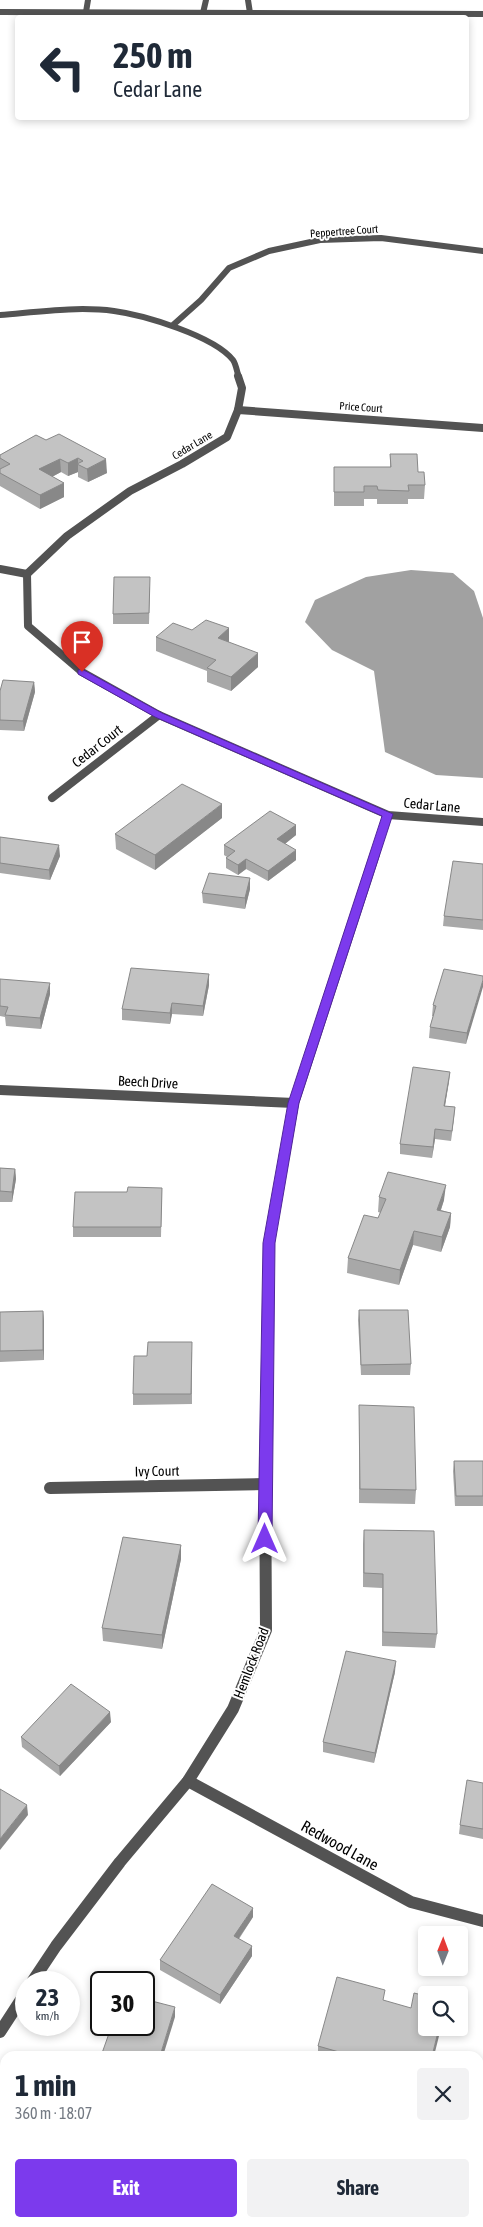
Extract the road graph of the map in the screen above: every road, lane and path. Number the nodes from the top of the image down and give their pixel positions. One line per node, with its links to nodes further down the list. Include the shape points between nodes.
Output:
1 (88, 0): 5 (street)
2 (206, 0): 6 (street)
3 (248, 0): 7 (street)
4 (0, 12): 5 (street)
5 (86, 12): 6 (street)
6 (203, 13): 7 (street)
7 (250, 13): 8 (street)
8 (483, 14)
9 (483, 251): 11 (street, Peppertree Court, via 381,238 320,240 269,251 228,268)
10 (0, 315): 11 (street, Cedar Lane, via 60,310 114,311)
11 (173, 324): 12 (street, Cedar Lane, via 212,344 233,360 242,388)
12 (238, 410): 13 (street, Price Court); 15 (street, Cedar Lane, via 227,437 130,491 67,536)
13 (483, 428)
14 (0, 569): 15 (street)
15 (27, 574): 16 (street, Cedar Lane, via 28,626 82,672)
16 (159, 715): 17 (street, Cedar Court); 18 (street, Cedar Lane)
17 (52, 798)
18 (388, 814): 19 (street, Cedar Lane); 21 (street, Hemlock Road)
19 (483, 822)
20 (0, 1090): 21 (street, Beech Drive)
21 (294, 1103): 22 (street, Hemlock Road, via 269,1243)
22 (264, 1484): 23 (street, Ivy Court); 24 (street, Hemlock Road, via 266,1630 233,1709)
23 (50, 1488)
24 (188, 1781): 25 (street, Redwood Lane, via 411,1902); 26 (street, Hemlock Road, via 120,1862)
25 (483, 1921)
26 (39, 1971)
27 (15, 2009): 28 (street)
28 (0, 2032)

